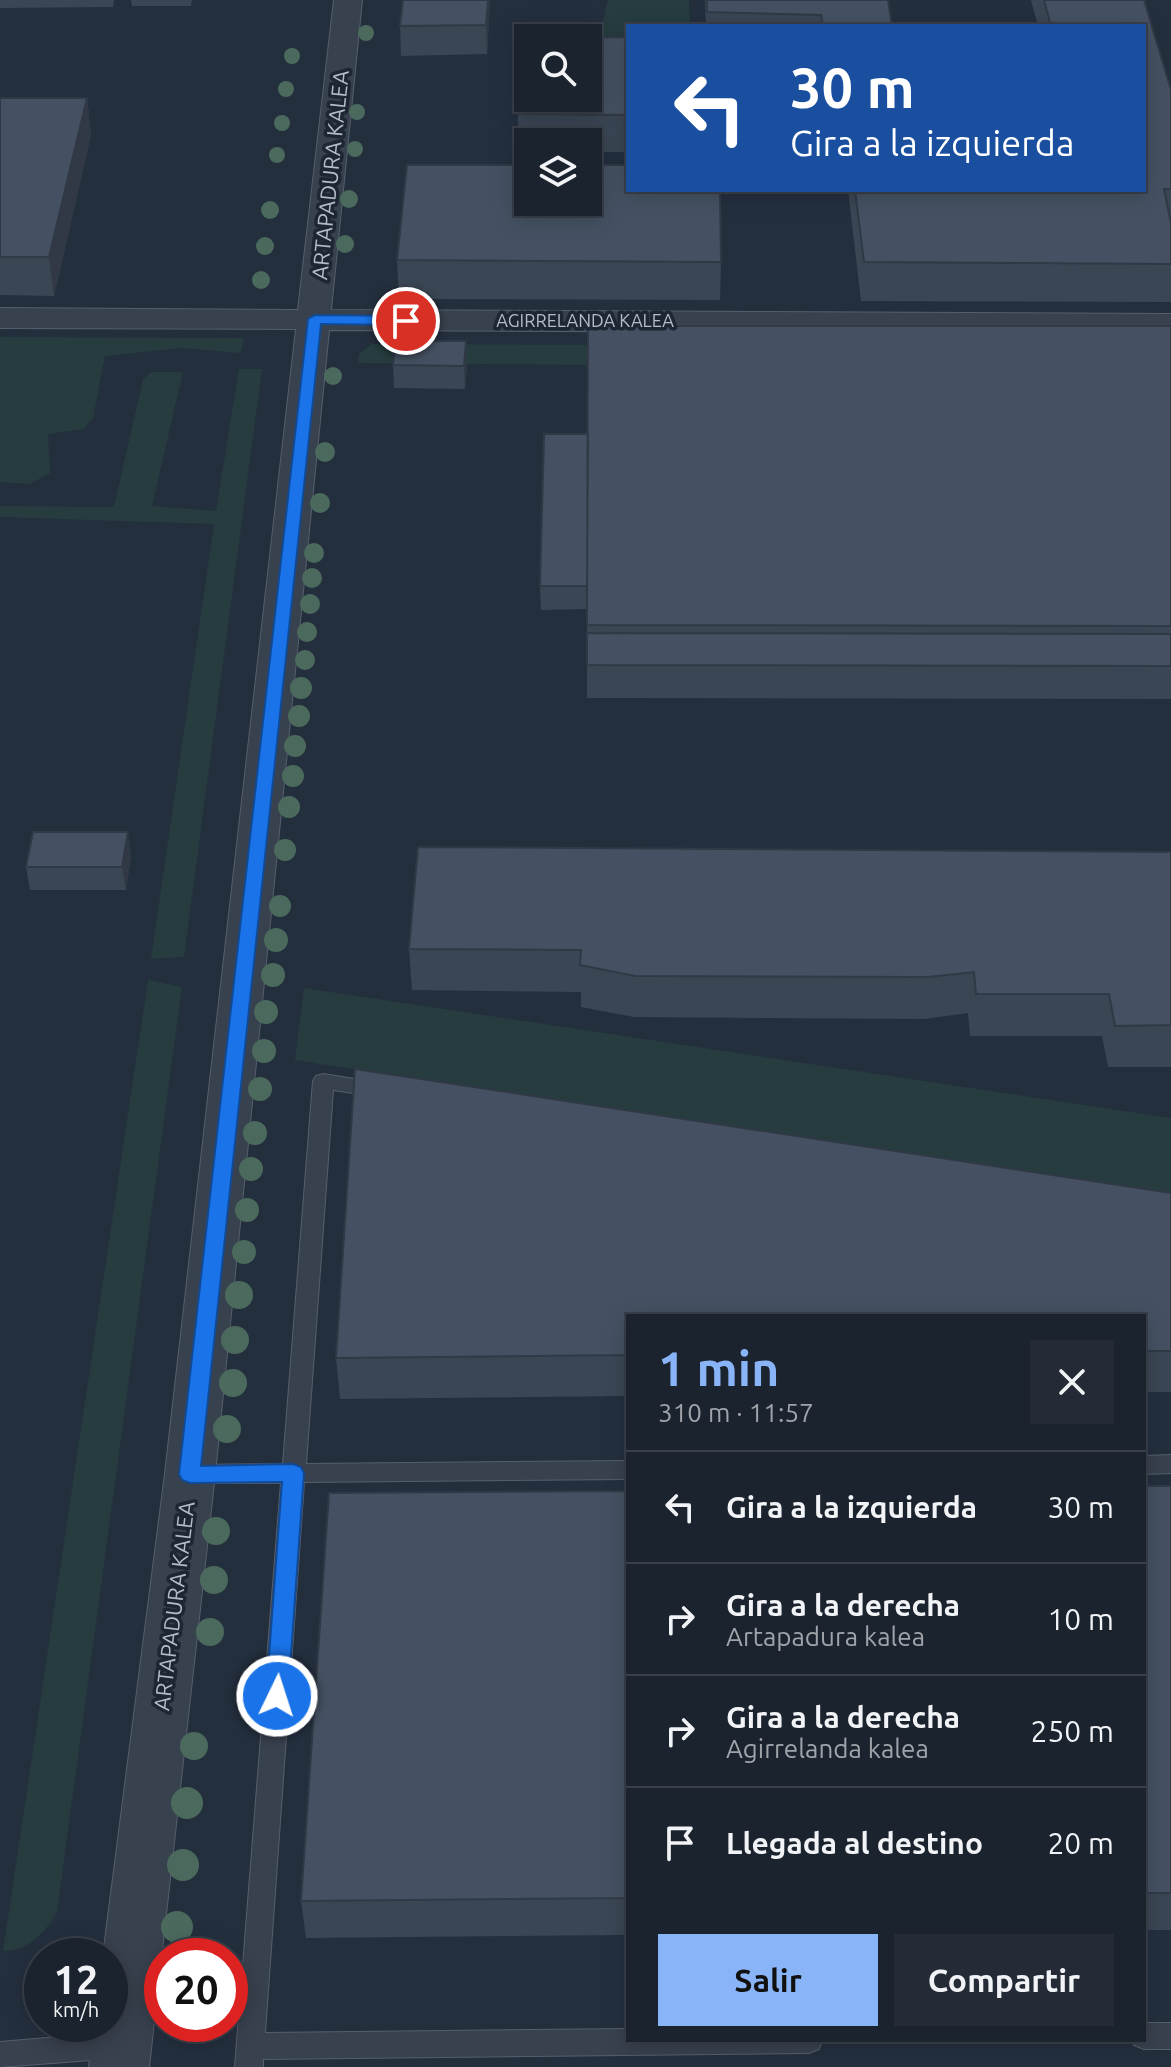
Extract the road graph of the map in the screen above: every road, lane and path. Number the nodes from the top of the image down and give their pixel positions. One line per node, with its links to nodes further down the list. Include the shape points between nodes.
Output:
1 (348, 0): 3 (street, ARTAPADURA KALEA)
2 (0, 318): 3 (street, AGIRRELANDA KALEA)
3 (315, 319): 4 (street, AGIRRELANDA KALEA); 10 (street, ARTAPADURA KALEA)
4 (1171, 324)
5 (401, 1093): 9 (lane, via 323,1081)
6 (1171, 1464): 7 (lane)
7 (1146, 1465)
8 (626, 1470): 9 (lane)
9 (293, 1473): 10 (lane); 16 (lane)
10 (190, 1474): 15 (street, ARTAPADURA KALEA)
11 (1146, 2036): 12 (lane)
12 (1171, 2036)
13 (743, 2042): 16 (lane)
14 (0, 2055): 15 (lane)
15 (120, 2056)
16 (250, 2057)

